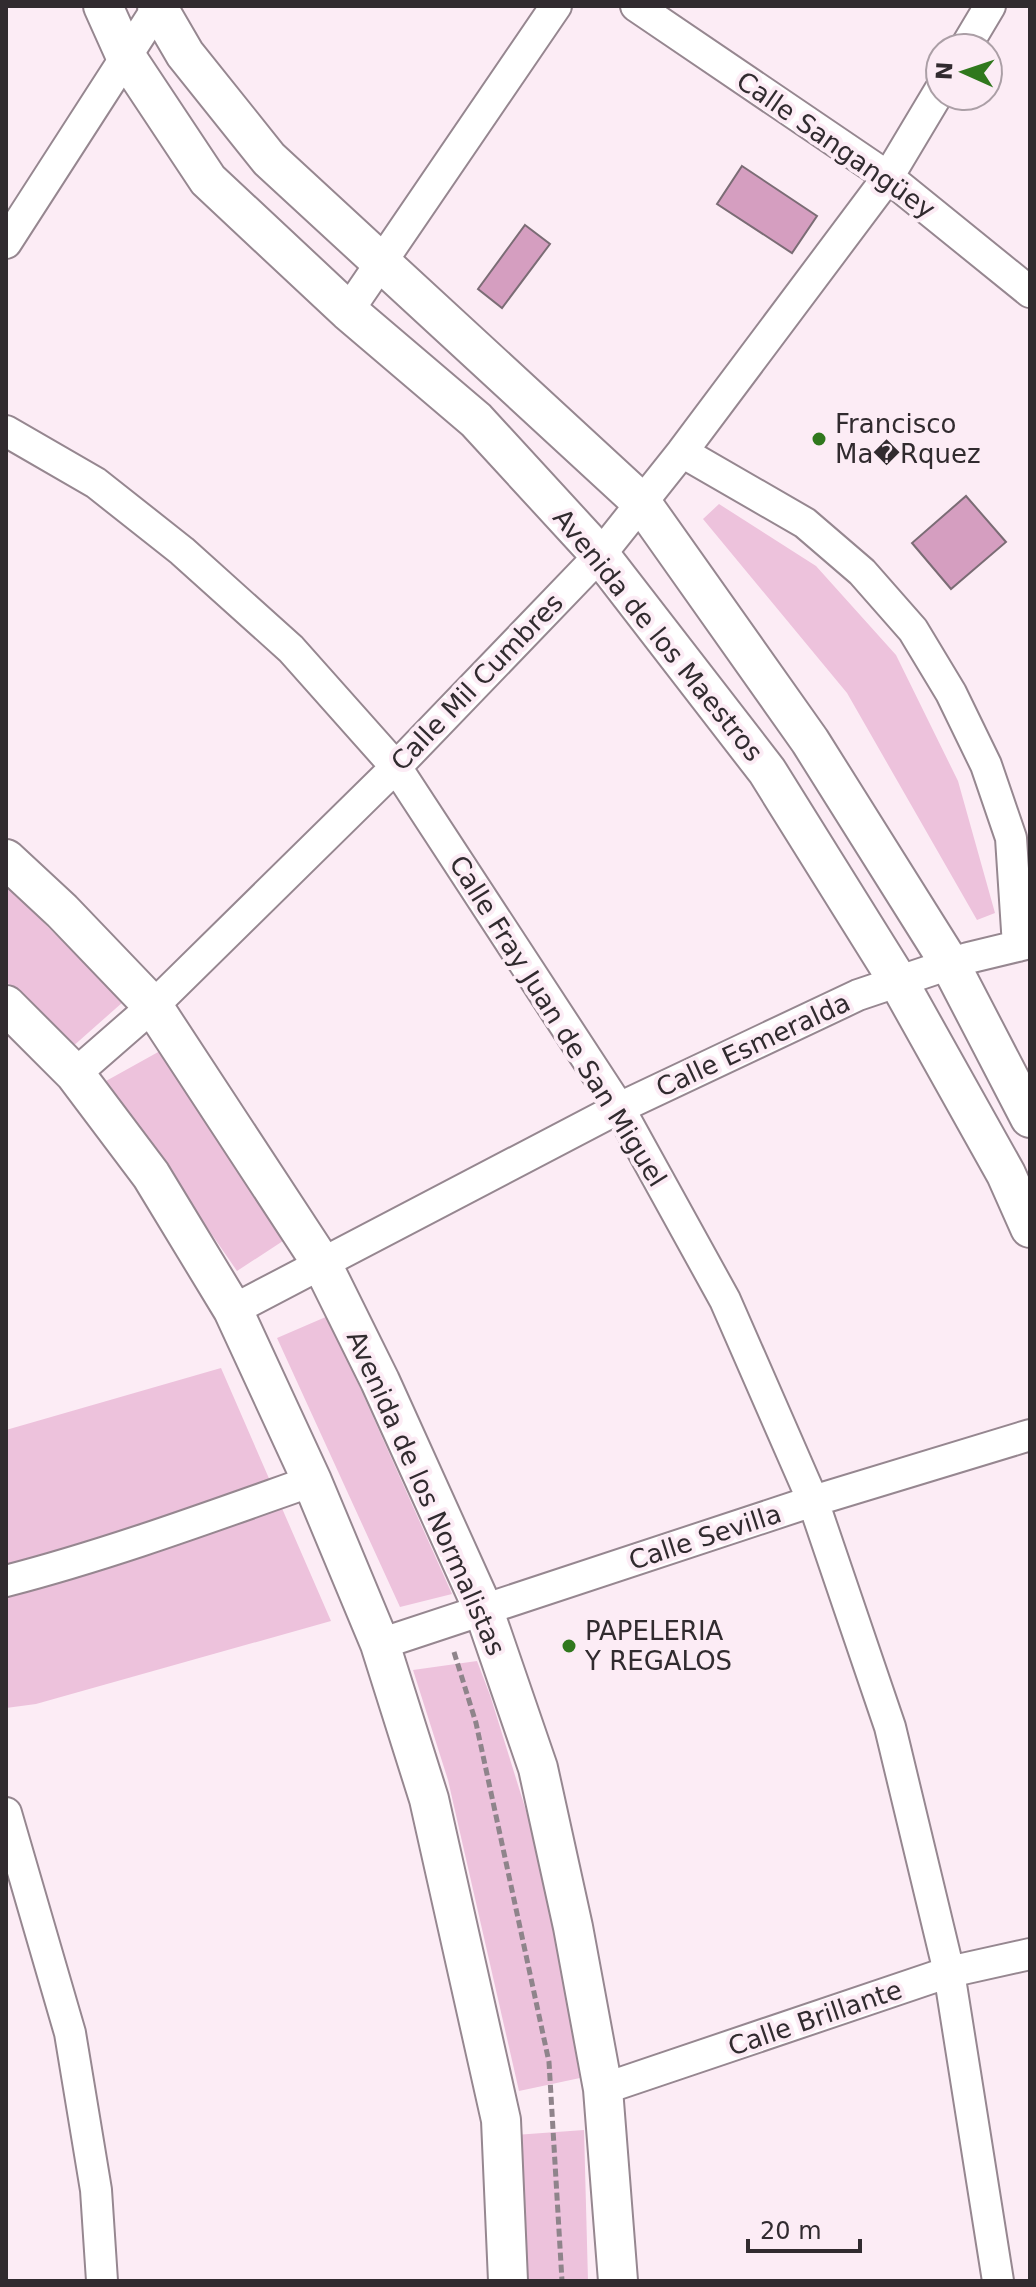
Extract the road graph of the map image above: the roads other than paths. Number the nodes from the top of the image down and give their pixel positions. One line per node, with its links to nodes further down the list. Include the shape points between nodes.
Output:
1 (103, 6): 7 (street, Avenida de los Maestros)
2 (556, 6): 11 (street)
3 (636, 6): 9 (street, Calle Sangangüey)
4 (990, 6): 6 (street)
5 (157, 7): 7 (street); 11 (street, Avenida de los Maestros, via 185,54 269,159)
6 (975, 32)
7 (125, 55): 10 (street); 13 (street, Avenida de los Maestros, via 208,180)
8 (927, 112): 9 (street, Calle Mil Cumbres)
9 (888, 177): 12 (street, Calle Sangangüey); 15 (street, Calle Mil Cumbres)
10 (6, 243)
11 (380, 262): 13 (street); 16 (street, Avenida de los Maestros)
12 (1030, 292)
13 (348, 311): 17 (street, Avenida de los Maestros, via 476,420)
14 (6, 431): 18 (street, Calle Fray Juan de San Miguel, via 96,483 182,551 291,649)
15 (682, 452): 16 (street, Calle Mil Cumbres); 20 (street, via 805,523 862,572 913,630 986,765 1011,838)
16 (641, 502): 17 (street, Calle Mil Cumbres); 21 (street, Avenida de los Maestros, via 810,741)
17 (600, 555): 18 (street, Calle Mil Cumbres); 22 (street, Avenida de los Maestros, via 767,771)
18 (396, 767): 24 (street, Calle Mil Cumbres); 26 (street, Calle Fray Juan de San Miguel)
19 (6, 859): 24 (street, Avenida de los Normalistas)
20 (1024, 944): 21 (street, Calle Esmeralda)
21 (950, 964): 22 (street, Calle Esmeralda); 27 (street, Avenida de los Maestros)
22 (898, 981): 26 (street, Calle Esmeralda); 28 (street, Avenida de los Maestros, via 1006,1174)
23 (6, 1005): 25 (street)
24 (153, 1006): 25 (street, Calle Mil Cumbres); 29 (street, Avenida de los Normalistas)
25 (75, 1074): 30 (street, via 151,1175)
26 (619, 1108): 29 (street, Calle Esmeralda); 33 (street, Calle Fray Juan de San Miguel, via 725,1300)
27 (1030, 1118)
28 (1030, 1228)
29 (322, 1264): 30 (street, Calle Esmeralda); 35 (street, Avenida de los Normalistas)
30 (233, 1310): 32 (street)
31 (1030, 1435): 33 (street, Calle Sevilla)
32 (312, 1481): 34 (street, via 110,1552); 36 (street)
33 (813, 1501): 35 (street, Calle Sevilla); 39 (street, Calle Fray Juan de San Miguel, via 890,1727)
34 (6, 1581)
35 (484, 1611): 36 (street, Calle Sevilla); 40 (street, Avenida de los Normalistas, via 538,1768)
36 (380, 1644): 42 (street, via 429,1799 501,2120)
37 (6, 1813): 41 (street, via 70,2033 96,2190)
38 (1030, 1954): 39 (street, Calle Brillante)
39 (949, 1972): 40 (street, Calle Brillante); 44 (street, Calle Fray Juan de San Miguel)
40 (603, 2089): 43 (street, Avenida de los Normalistas)
41 (102, 2281)
42 (508, 2281)
43 (618, 2281)
44 (998, 2281)

